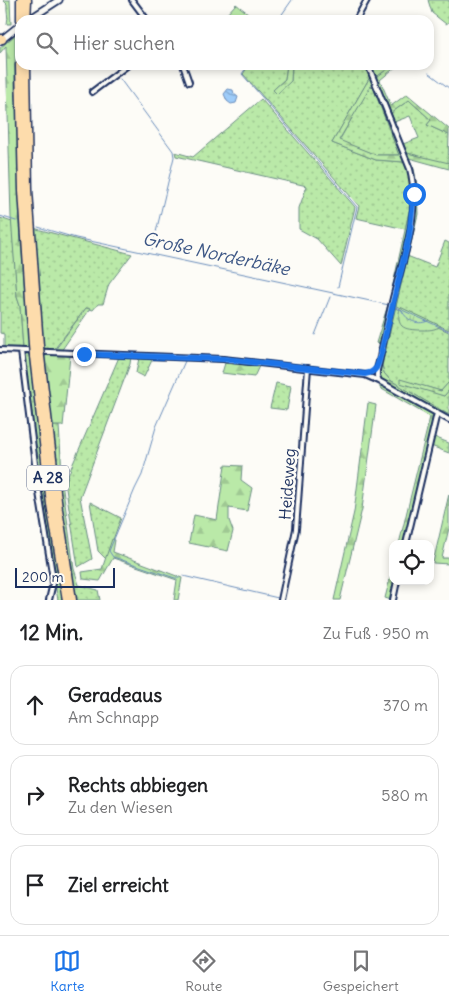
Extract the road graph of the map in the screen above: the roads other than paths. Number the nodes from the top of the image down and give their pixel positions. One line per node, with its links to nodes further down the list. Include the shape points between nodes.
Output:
1 (20, 0): 6 (highway, via 18,10)
2 (27, 0): 7 (highway)
3 (60, 0): 8 (main road)
4 (132, 0): 9 (street)
5 (367, 0): 10 (street)
6 (23, 15)
7 (26, 15)
8 (32, 15)
9 (143, 15)
10 (359, 15)
11 (15, 29): 12 (main road)
12 (1, 40)
13 (20, 70): 20 (highway, A 28, via 23,199)
14 (26, 70): 20 (highway, A 28)
15 (121, 70): 19 (street)
16 (185, 70): 18 (street)
17 (370, 70): 25 (street, via 414,182 413,215)
18 (189, 82)
19 (92, 92)
20 (36, 346): 23 (highway, A 28, bridge)
21 (0, 350): 22 (street)
22 (21, 351): 24 (street, via 223,359); 32 (street, via 52,573)
23 (37, 357): 33 (highway, A 28, via 51,504); 34 (highway, A 28)
24 (308, 368): 26 (street); 35 (street, Heideweg, via 296,529)
25 (376, 370): 26 (street); 27 (street)
26 (365, 374): 27 (street)
27 (379, 380): 28 (street)
28 (437, 413): 29 (street); 30 (street)
29 (449, 420)
30 (407, 540)
31 (396, 585): 36 (street)
32 (49, 600)
33 (66, 600)
34 (72, 600)
35 (281, 600)
36 (392, 600)

